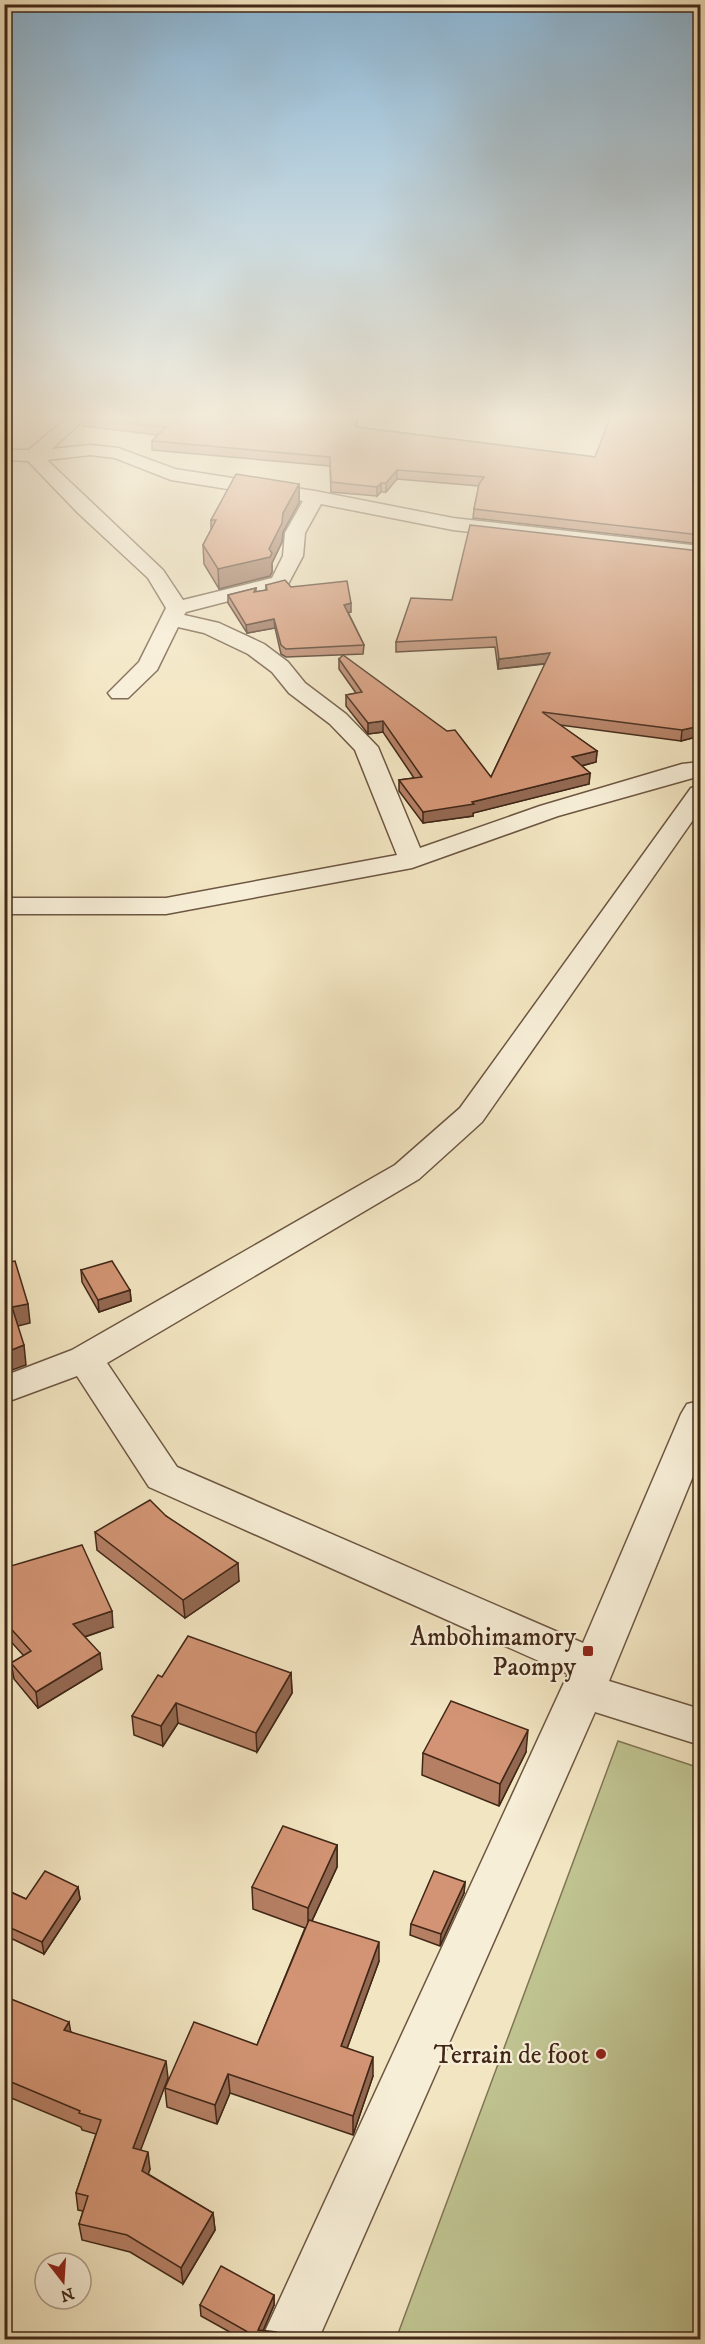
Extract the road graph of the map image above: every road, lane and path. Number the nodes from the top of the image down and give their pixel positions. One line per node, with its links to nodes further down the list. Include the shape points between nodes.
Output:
1 (102, 524): 5 (street, via 156,574)
2 (300, 524): 5 (street, via 293,556 280,582)
3 (456, 524): 4 (street)
4 (700, 552)
5 (174, 614): 6 (street, via 149,665); 9 (street, via 256,649 280,667 297,688 338,718 366,747)
6 (120, 693)
7 (700, 769): 9 (street, via 549,811)
8 (700, 793): 11 (street, via 463,1122 407,1172)
9 (412, 860): 10 (street, via 166,906)
10 (4, 906)
11 (85, 1359): 12 (street); 14 (street, via 163,1477)
12 (4, 1390)
13 (700, 1414): 14 (street)
14 (586, 1678): 15 (street); 16 (street)
15 (700, 1727)
16 (289, 2340)

